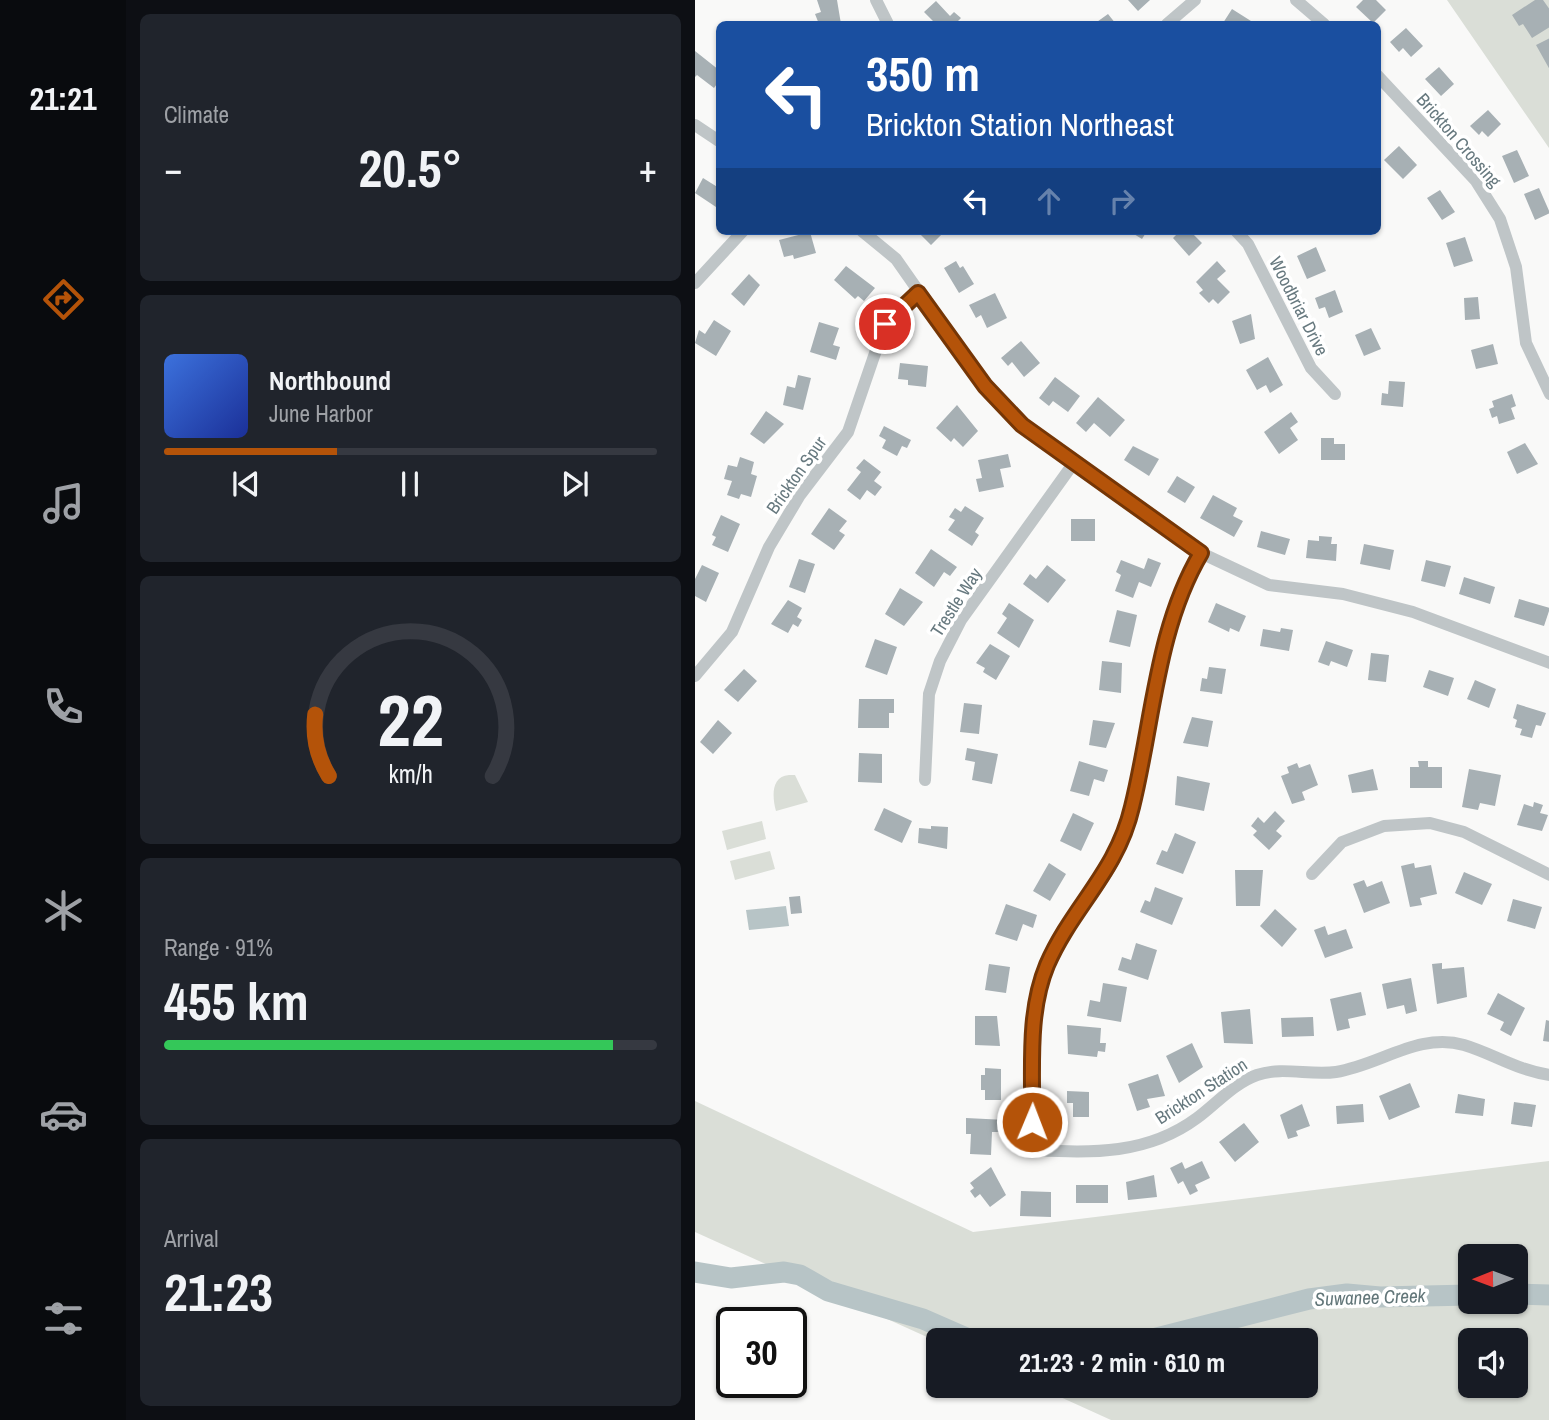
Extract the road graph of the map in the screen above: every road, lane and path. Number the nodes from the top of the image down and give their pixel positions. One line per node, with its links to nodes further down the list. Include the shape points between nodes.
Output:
1 (876, 0): 4 (street)
2 (1195, 0): 5 (street)
3 (1296, 0): 6 (street)
4 (887, 21)
5 (1170, 21)
6 (1320, 21)
7 (1381, 79): 16 (street, Brickton Crossing, via 1476,181 1500,219 1516,267 1526,343)
8 (695, 125): 9 (street)
9 (716, 139)
10 (739, 235): 13 (street)
11 (867, 235): 14 (street, via 896,258)
12 (1240, 235): 15 (street, Woodbriar Drive, via 1311,368)
13 (695, 283)
14 (918, 293): 17 (street, via 985,386 1022,425); 20 (street, Brickton Spur, via 885,324 848,432 800,495 769,547 732,632)
15 (1335, 394)
16 (1549, 394)
17 (1073, 464): 18 (street); 21 (street, Trestle Way, via 961,620 940,661 929,694)
18 (1201, 553): 19 (street, via 1269,585 1343,594 1413,612); 24 (street, Brickton Station, via 1171,621 1132,807 1117,855 1047,965 1034,1009 1034,1150 1095,1154 1125,1150 1177,1131 1253,1076 1272,1070 1333,1073 1427,1041 1464,1045 1507,1065)
19 (1549, 663)
20 (695, 676)
21 (925, 780)
22 (1312, 874): 23 (street, via 1343,842 1384,826 1430,823 1464,832)
23 (1549, 875)
24 (1549, 1075)

